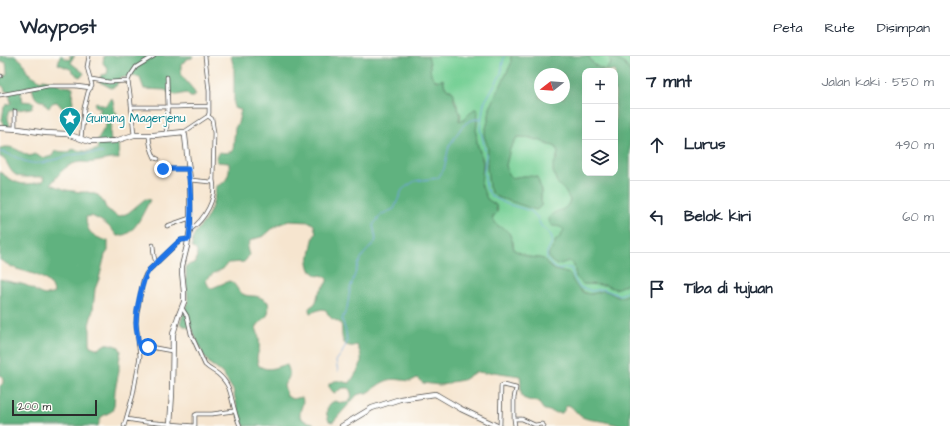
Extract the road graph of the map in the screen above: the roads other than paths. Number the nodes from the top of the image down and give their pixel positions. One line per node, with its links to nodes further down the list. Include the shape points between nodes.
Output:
1 (89, 56): 5 (street, via 87,67)
2 (154, 56): 6 (street, via 136,67)
3 (205, 56): 10 (street)
4 (167, 77): 11 (street)
5 (91, 79): 6 (street, via 109,82); 7 (street)
6 (128, 81): 9 (street)
7 (91, 88): 8 (street, via 48,86); 20 (street, via 84,108)
8 (0, 95)
9 (132, 106): 11 (street); 18 (street)
10 (209, 106): 11 (street); 13 (street)
11 (168, 107): 17 (street)
12 (15, 111): 15 (street)
13 (208, 116): 16 (street); 25 (street, via 212,119 214,129)
14 (0, 128): 15 (main road)
15 (15, 128): 20 (main road, via 67,134)
16 (184, 132): 17 (main road); 22 (main road)
17 (166, 134): 19 (main road)
18 (134, 135): 19 (main road); 20 (main road, via 106,142)
19 (149, 135): 21 (street, via 151,149)
20 (81, 139)
21 (158, 159)
22 (188, 169): 23 (street, via 163,169); 24 (main road)
23 (162, 172)
24 (190, 180): 25 (street); 26 (main road)
25 (213, 180): 28 (street, via 214,193 205,214)
26 (191, 218): 27 (street); 28 (main road)
27 (167, 226)
28 (190, 230): 29 (main road)
29 (189, 239): 31 (street, via 180,241); 32 (main road, via 182,266)
30 (153, 245): 31 (street)
31 (156, 263): 33 (street, via 146,274 140,294 136,323)
32 (182, 308): 34 (main road, via 174,330); 35 (street, via 187,316 190,334 205,365 218,373 229,388)
33 (139, 345): 34 (street); 36 (street, via 138,368)
34 (172, 351): 38 (main road)
35 (234, 411): 40 (street, via 197,414); 41 (street)
36 (126, 419): 38 (street); 39 (street)
37 (514, 420): 43 (street, via 516,388 501,386); 44 (street); 45 (street, via 520,419)
38 (170, 425): 40 (street)
39 (124, 426)
40 (195, 426)
41 (240, 426)
42 (342, 426): 43 (main road, via 372,408 400,399 435,394 461,410)
43 (498, 426)
44 (515, 426)
45 (544, 426)

